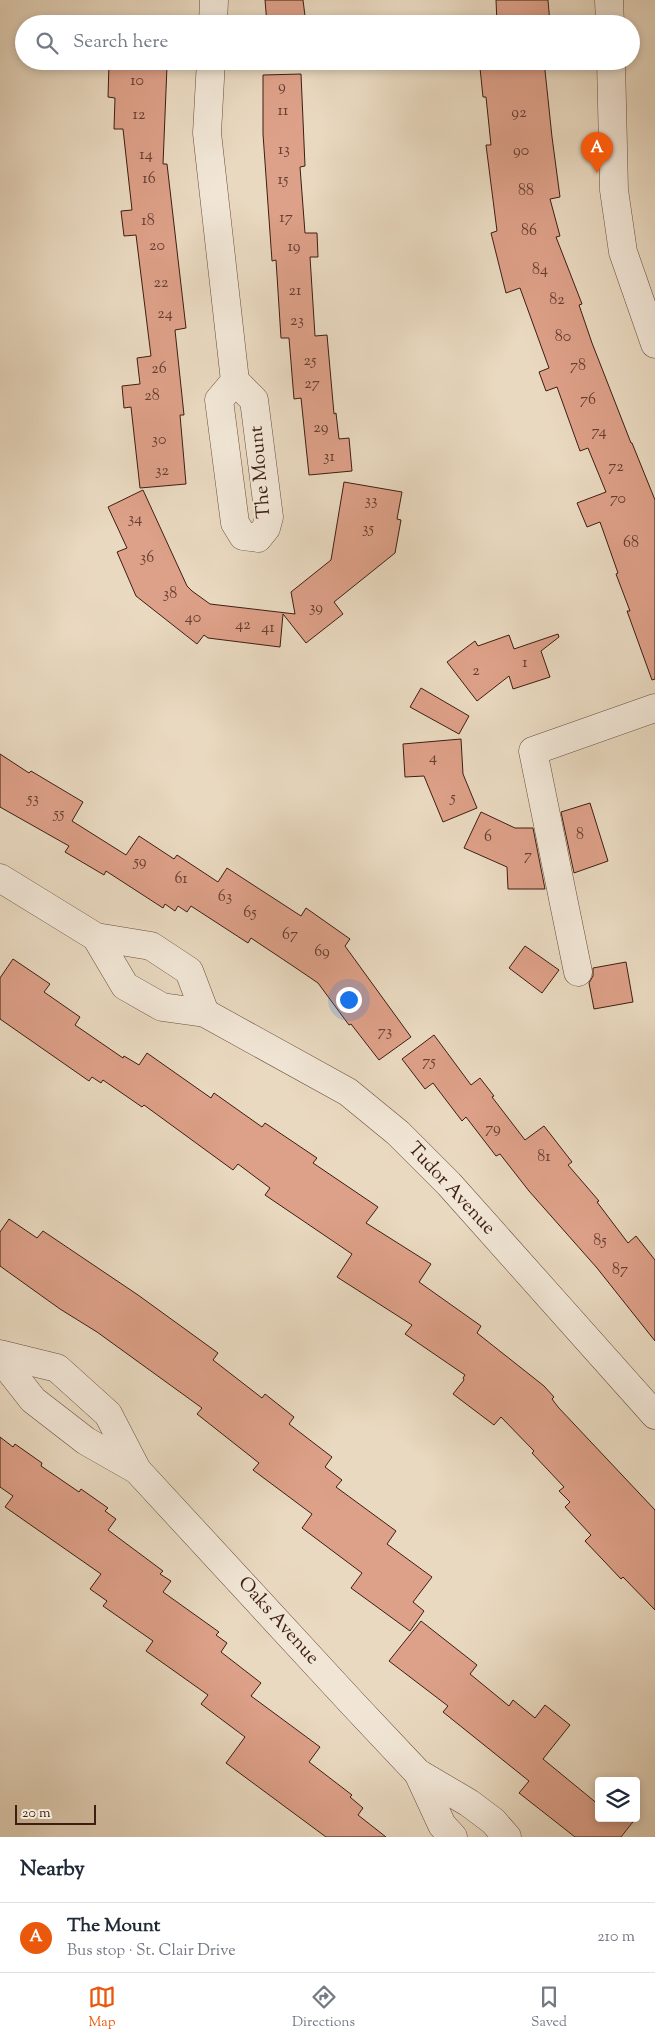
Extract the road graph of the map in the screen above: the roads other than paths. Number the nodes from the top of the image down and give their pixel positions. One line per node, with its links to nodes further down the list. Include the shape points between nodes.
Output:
1 (214, 0): 3 (street)
2 (610, 0): 4 (street)
3 (213, 15)
4 (610, 15)
5 (210, 70): 8 (street, via 207,133)
6 (611, 70): 7 (street, via 614,190 623,252)
7 (655, 344)
8 (235, 381): 8 (street, The Mount, via 219,400 235,523 243,536 258,538 269,517 254,400)
9 (655, 708): 12 (street, via 533,751)
10 (0, 878): 11 (street, Tudor Avenue)
11 (96, 938): 13 (street, Tudor Avenue, via 125,986 162,1007); 13 (street, Tudor Avenue, via 151,946 189,970)
12 (578, 972)
13 (205, 1012): 16 (street, Tudor Avenue, via 348,1092 398,1133 449,1184)
14 (0, 1354): 17 (street, Oaks Avenue, via 57,1368 108,1414)
15 (0, 1358): 17 (street, Oaks Avenue, via 33,1400 86,1441)
16 (655, 1415)
17 (137, 1470): 18 (street, Oaks Avenue)
18 (418, 1773): 19 (street, Oaks Avenue, via 442,1825); 20 (street, Oaks Avenue, via 470,1803)
19 (453, 1837)
20 (507, 1837)

